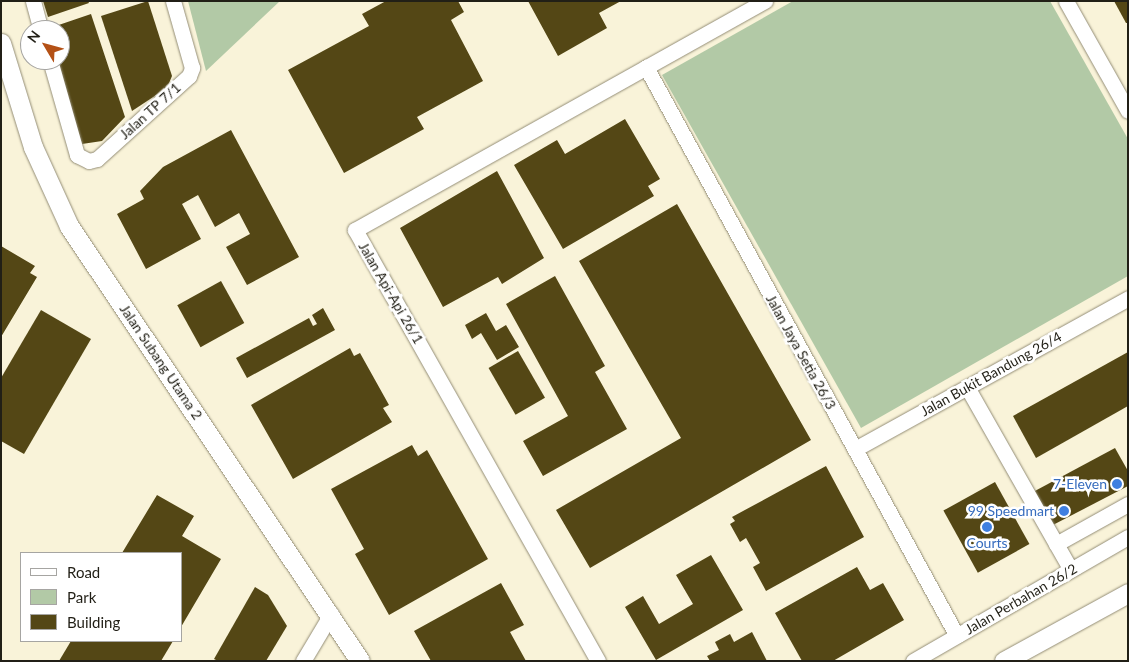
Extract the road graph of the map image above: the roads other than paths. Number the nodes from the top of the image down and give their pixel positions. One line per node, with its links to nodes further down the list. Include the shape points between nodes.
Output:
1 (34, 1): 5 (street)
2 (173, 1): 8 (street, Jalan TP 7/1, via 192,68 189,76 97,159 89,160 77,155)
3 (765, 1): 7 (street, Jalan Api-Api 26/1)
4 (1066, 1): 9 (street)
5 (39, 20)
6 (1, 43): 18 (main road, Jalan Subang Utama 2, via 32,147 69,226)
7 (646, 67): 12 (street, Jalan Jaya Setia 26/3); 22 (street, Jalan Api-Api 26/1, via 355,230)
8 (53, 70)
9 (1128, 110)
10 (1128, 298): 11 (street, Jalan Bukit Bandung 26/4)
11 (967, 387): 12 (street, Jalan Bukit Bandung 26/4); 15 (street)
12 (855, 449): 19 (street, Jalan Jaya Setia 26/3)
13 (1128, 504): 15 (street)
14 (1128, 537): 16 (street, Jalan Perbahan 26/2)
15 (1056, 544): 16 (street)
16 (1071, 570): 19 (street, Jalan Perbahan 26/2)
17 (1128, 593): 24 (main road)
18 (331, 614): 20 (street); 21 (main road, Jalan Subang Utama 2)
19 (957, 636): 23 (street, Jalan Perbahan 26/2)
20 (303, 661)
21 (360, 661)
22 (598, 661)
23 (913, 661)
24 (1004, 661)

